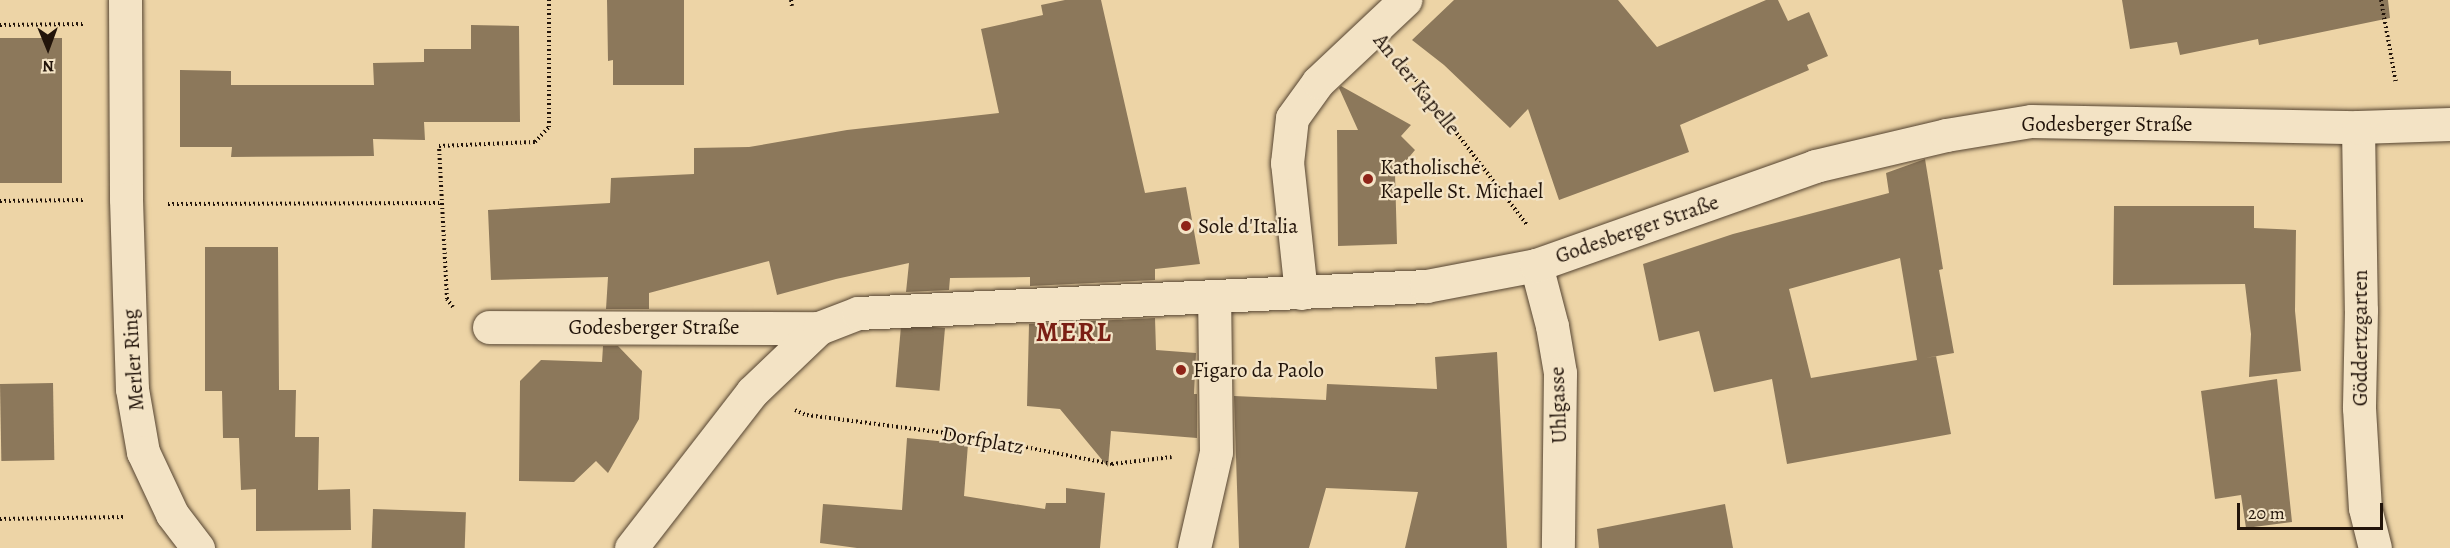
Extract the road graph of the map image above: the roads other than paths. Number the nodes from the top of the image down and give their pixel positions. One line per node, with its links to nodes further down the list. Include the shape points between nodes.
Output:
1 (1406, 0): 6 (street, An der Kapelle, via 1318,82 1292,118 1287,163)
2 (125, 12): 10 (street, Merler Ring, via 132,389 142,452 172,514)
3 (2450, 124): 4 (street, Godesberger Straße)
4 (2358, 128): 5 (street, Godesberger Straße, via 2031,121 1957,133 1815,166); 14 (street, Göddertzgarten, via 2360,408 2365,508)
5 (1544, 262): 6 (street, Godesberger Straße, via 1426,286); 13 (street, Uhlgasse, via 1560,373)
6 (1301, 293): 7 (street, Godesberger Straße)
7 (1214, 297): 9 (street, Godesberger Straße, via 858,313); 12 (street, via 1216,452)
8 (489, 327): 9 (street, Godesberger Straße)
9 (819, 328): 11 (street, Godesberger Straße, via 753,392)
10 (198, 548)
11 (631, 548)
12 (1194, 548)
13 (1558, 548)
14 (2375, 548)

